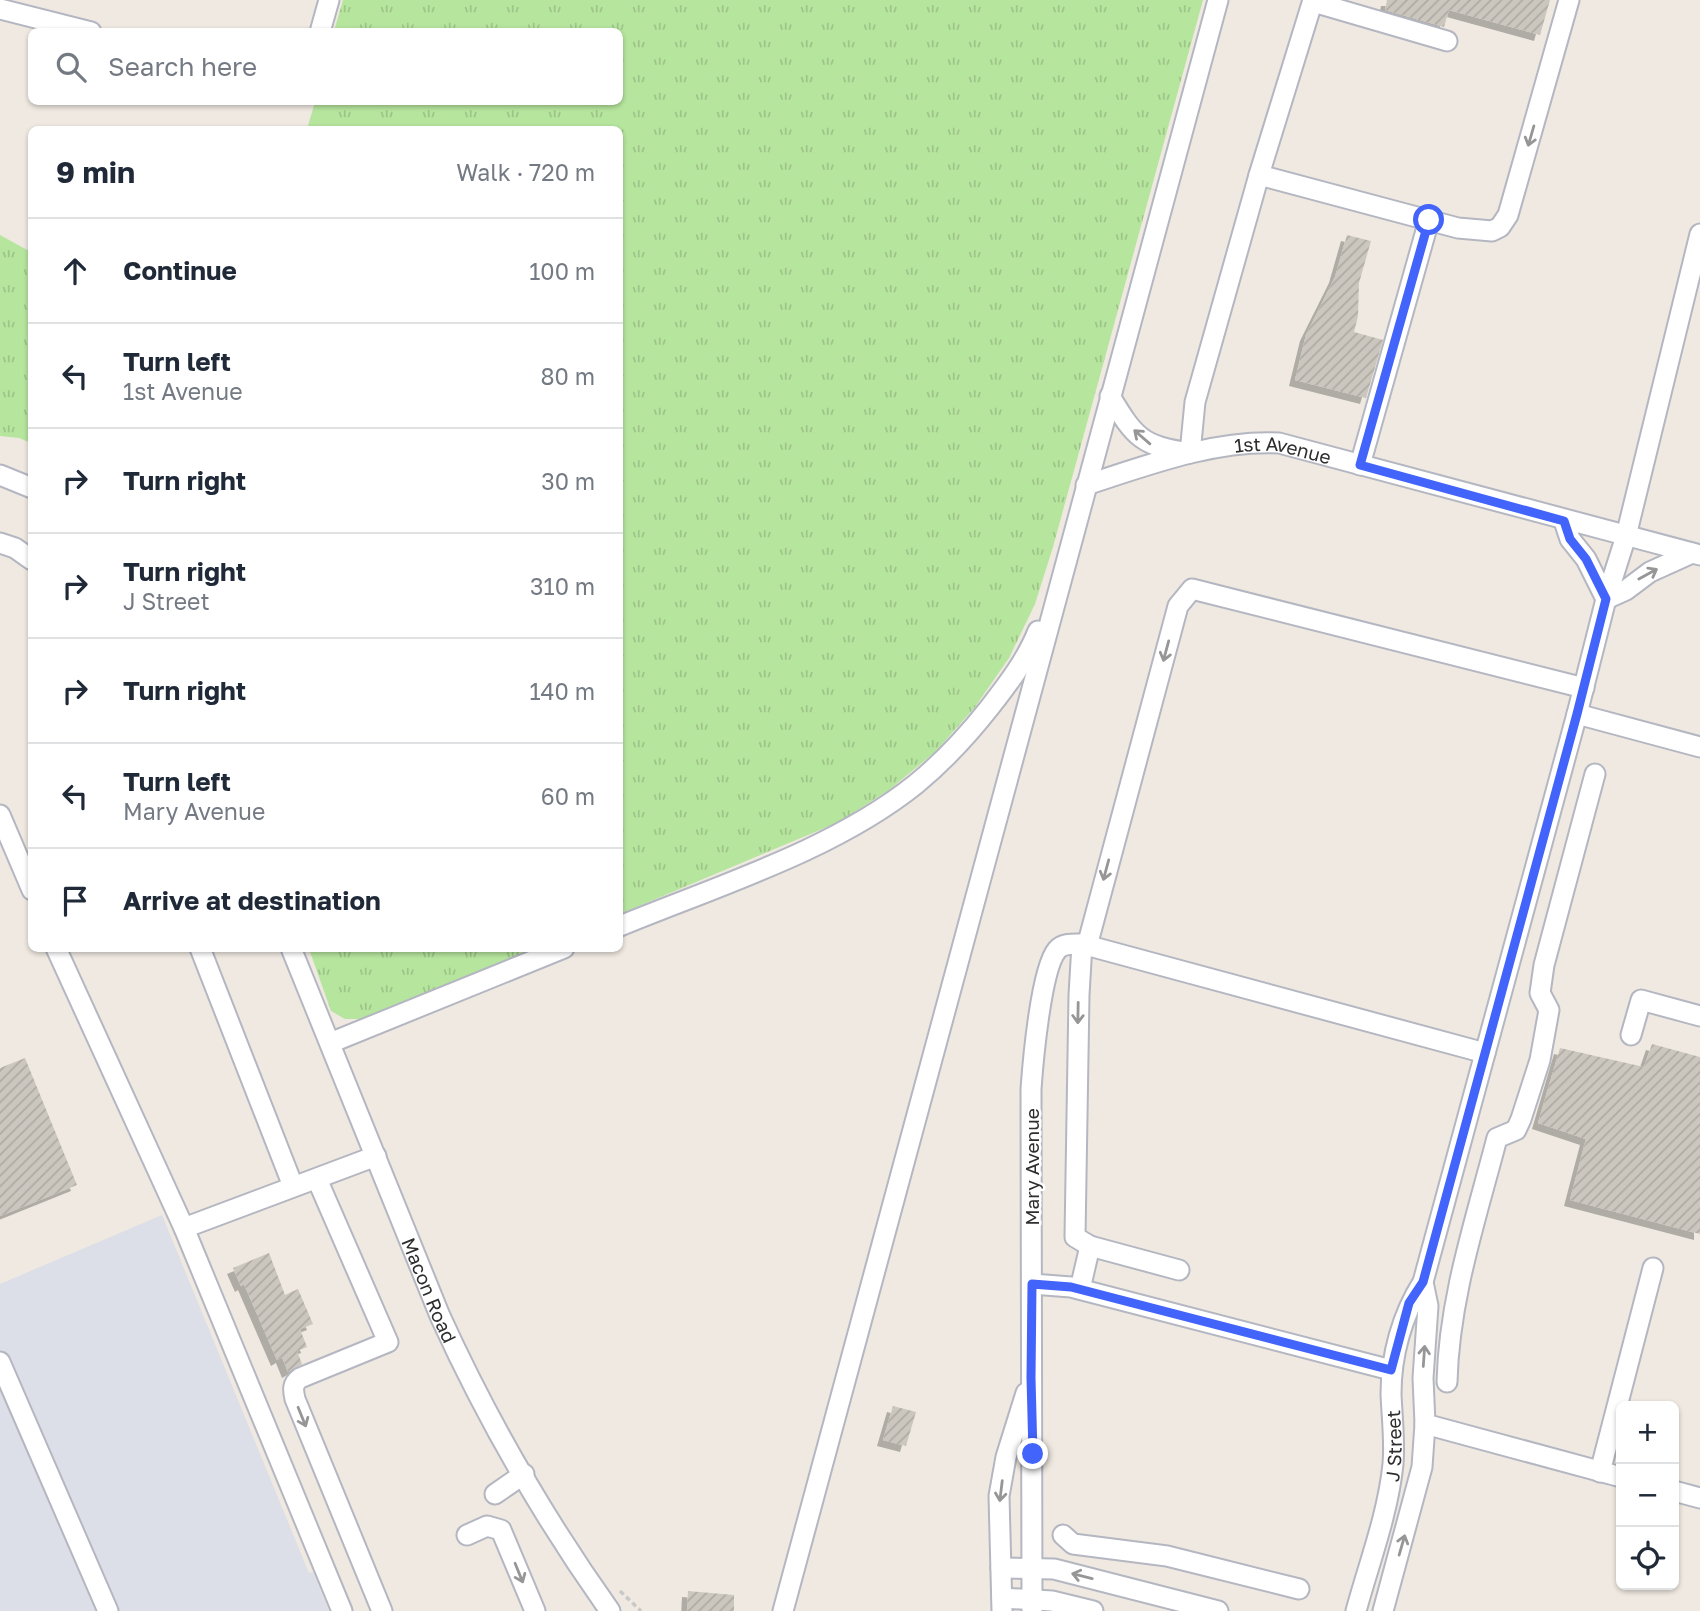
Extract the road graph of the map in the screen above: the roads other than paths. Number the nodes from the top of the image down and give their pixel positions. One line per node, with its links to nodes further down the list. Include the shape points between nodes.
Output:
1 (329, 0): 7 (street)
2 (1218, 0): 12 (street)
3 (1569, 0): 10 (street, one-way to 10, via 1508,215 1492,231)
4 (1313, 1): 8 (street); 9 (street)
5 (0, 9): 6 (street)
6 (75, 28)
7 (321, 28)
8 (1447, 41)
9 (1259, 175): 10 (street); 13 (street, via 1195,402)
10 (1429, 220): 14 (street)
11 (1700, 234): 19 (street, J Street)
12 (1110, 396): 13 (street, 1st Avenue, one-way to 12, via 1145,441); 16 (street)
13 (1190, 453): 14 (street, 1st Avenue, via 1254,442 1279,443); 16 (street, 1st Avenue)
14 (1360, 465): 18 (street, 1st Avenue)
15 (0, 475): 17 (street)
16 (1086, 485): 23 (street)
17 (28, 486)
18 (1564, 521): 19 (street, 1st Avenue); 24 (street)
19 (1626, 536): 21 (street, 1st Avenue); 24 (street, J Street)
20 (0, 543): 22 (street)
21 (1696, 554): 24 (street, one-way to 21, via 1650,572)
22 (28, 556)
23 (1063, 573): 31 (street, via 1034,643 1009,683 951,754 916,784 839,834); 74 (street)
24 (1606, 599): 25 (street, J Street)
25 (1584, 688): 26 (street, J Street); 32 (street, one-way to 32, via 1192,589 1178,606)
26 (1577, 714): 27 (street); 40 (street, J Street)
27 (1700, 747)
28 (1595, 774): 54 (street, via 1544,965 1540,993 1549,1010 1540,1060 1516,1130 1497,1138 1454,1301)
29 (0, 815): 30 (street)
30 (28, 881)
31 (623, 925)
32 (1085, 945): 40 (street); 45 (street, one-way to 45, via 1079,995); 49 (street, Mary Avenue, via 1069,943 1058,948 1040,1009 1031,1089)
33 (58, 952): 44 (street)
34 (202, 952): 43 (street)
35 (293, 952): 39 (street, Macon Road)
36 (554, 952): 39 (street)
37 (1700, 1016): 38 (street, via 1641,1000)
38 (1631, 1035)
39 (330, 1043): 41 (street, Macon Road)
40 (1485, 1053): 48 (street, J Street)
41 (376, 1156): 42 (street); 57 (street, Macon Road, via 464,1368)
42 (317, 1178): 43 (street); 71 (street, one-way to 71, via 388,1342 295,1382 295,1399)
43 (293, 1186): 44 (street)
44 (184, 1228): 70 (street)
45 (1082, 1241): 47 (street); 50 (street)
46 (1653, 1268): 56 (street)
47 (1179, 1270)
48 (1423, 1282): 52 (street, J Street, via 1409,1303); 55 (street, J Street, one-way to 48, via 1428,1306)
49 (1032, 1284): 50 (street); 53 (street, Mary Avenue)
50 (1080, 1289): 52 (street)
51 (0, 1362): 69 (street)
52 (1391, 1370): 77 (street, J Street, via 1393,1466)
53 (1031, 1378): 64 (street, Mary Avenue); 65 (street, Mary Avenue, one-way to 65, via 999,1496)
54 (1447, 1382)
55 (1425, 1424): 56 (street); 78 (street, J Street, one-way to 55, via 1422,1467)
56 (1600, 1472): 58 (street)
57 (524, 1474): 60 (street); 73 (street, Macon Road)
58 (1616, 1476)
59 (1679, 1492): 61 (street)
60 (495, 1494)
61 (1700, 1498)
62 (467, 1535): 72 (street, one-way to 72, via 487,1526 501,1530)
63 (1063, 1535): 66 (street, via 1073,1544 1167,1556)
64 (1033, 1567): 65 (street); 68 (street, Mary Avenue); 76 (street, one-way to 64)
65 (1001, 1568): 67 (street, Mary Avenue)
66 (1299, 1590)
67 (1002, 1605): 68 (street)
68 (1032, 1605): 75 (street, via 1052,1601)
69 (108, 1611)
70 (342, 1611)
71 (382, 1611)
72 (535, 1611)
73 (610, 1611)
74 (783, 1611)
75 (1093, 1611)
76 (1218, 1611)
77 (1356, 1611)
78 (1383, 1611)

